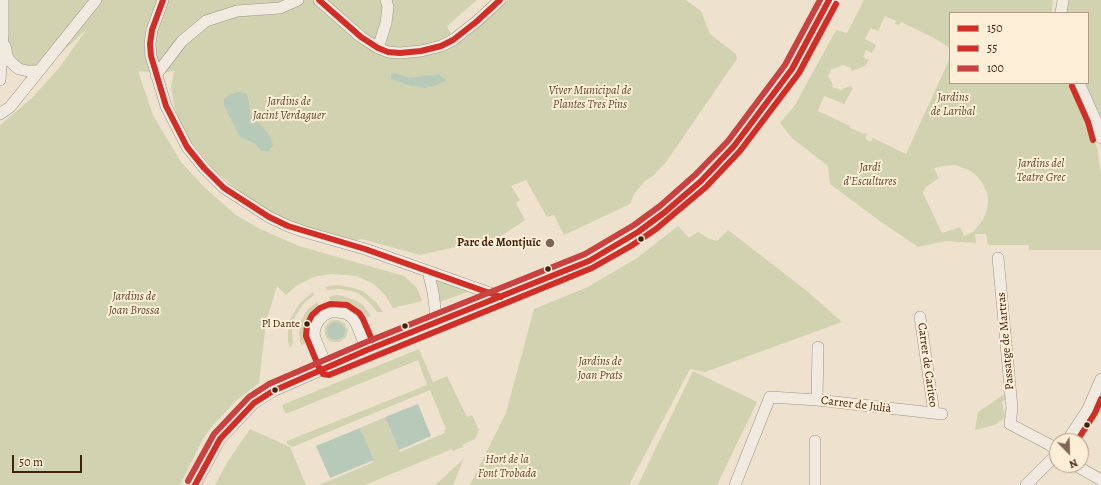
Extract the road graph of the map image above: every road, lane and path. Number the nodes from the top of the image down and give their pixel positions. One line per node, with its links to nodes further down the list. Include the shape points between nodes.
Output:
1 (3, 0): 11 (street)
2 (96, 0): 13 (street)
3 (164, 0): 14 (street, via 152,30 150,44)
4 (298, 0): 14 (street, via 280,8 238,11 206,22 182,41)
5 (319, 0): 12 (street, via 361,37)
6 (386, 0): 12 (street, via 386,23)
7 (500, 0): 12 (street, via 453,40 441,46 422,52 400,53)
8 (829, 0): 21 (street, via 792,69 734,146 701,181 665,212 627,239 589,261)
9 (1063, 0): 10 (street)
10 (1062, 12)
11 (3, 35): 13 (street, via 11,63 18,69); 15 (street)
12 (378, 48)
13 (39, 71): 17 (street, via 10,107)
14 (156, 75): 20 (street, via 166,106 187,147 204,168 235,196 288,226)
15 (0, 80)
16 (1079, 84): 18 (street)
17 (0, 114)
18 (1101, 138)
19 (998, 258): 32 (street, Passatge de Martras, via 1012,408 1010,424)
20 (428, 271): 21 (street); 23 (street, via 433,292)
21 (501, 297): 23 (street)
22 (920, 317): 29 (street, Carrer de Cariteo)
23 (435, 323): 25 (street)
24 (818, 347): 28 (street)
25 (368, 350): 26 (street); 26 (street, via 352,317 346,313 331,312 319,320 314,334)
26 (327, 367): 36 (street, via 273,391 254,403 220,439)
27 (1101, 379): 30 (street, via 1088,409)
28 (817, 400): 29 (street, Carrer de Julià); 37 (street, Carrer de Julià, via 770,397)
29 (938, 414)
30 (1072, 433)
31 (815, 441): 38 (street)
32 (1049, 444)
33 (1049, 461): 39 (street)
34 (1089, 473): 35 (street)
35 (1101, 480)
36 (195, 485)
37 (735, 485)
38 (815, 485)
39 (1026, 485)

